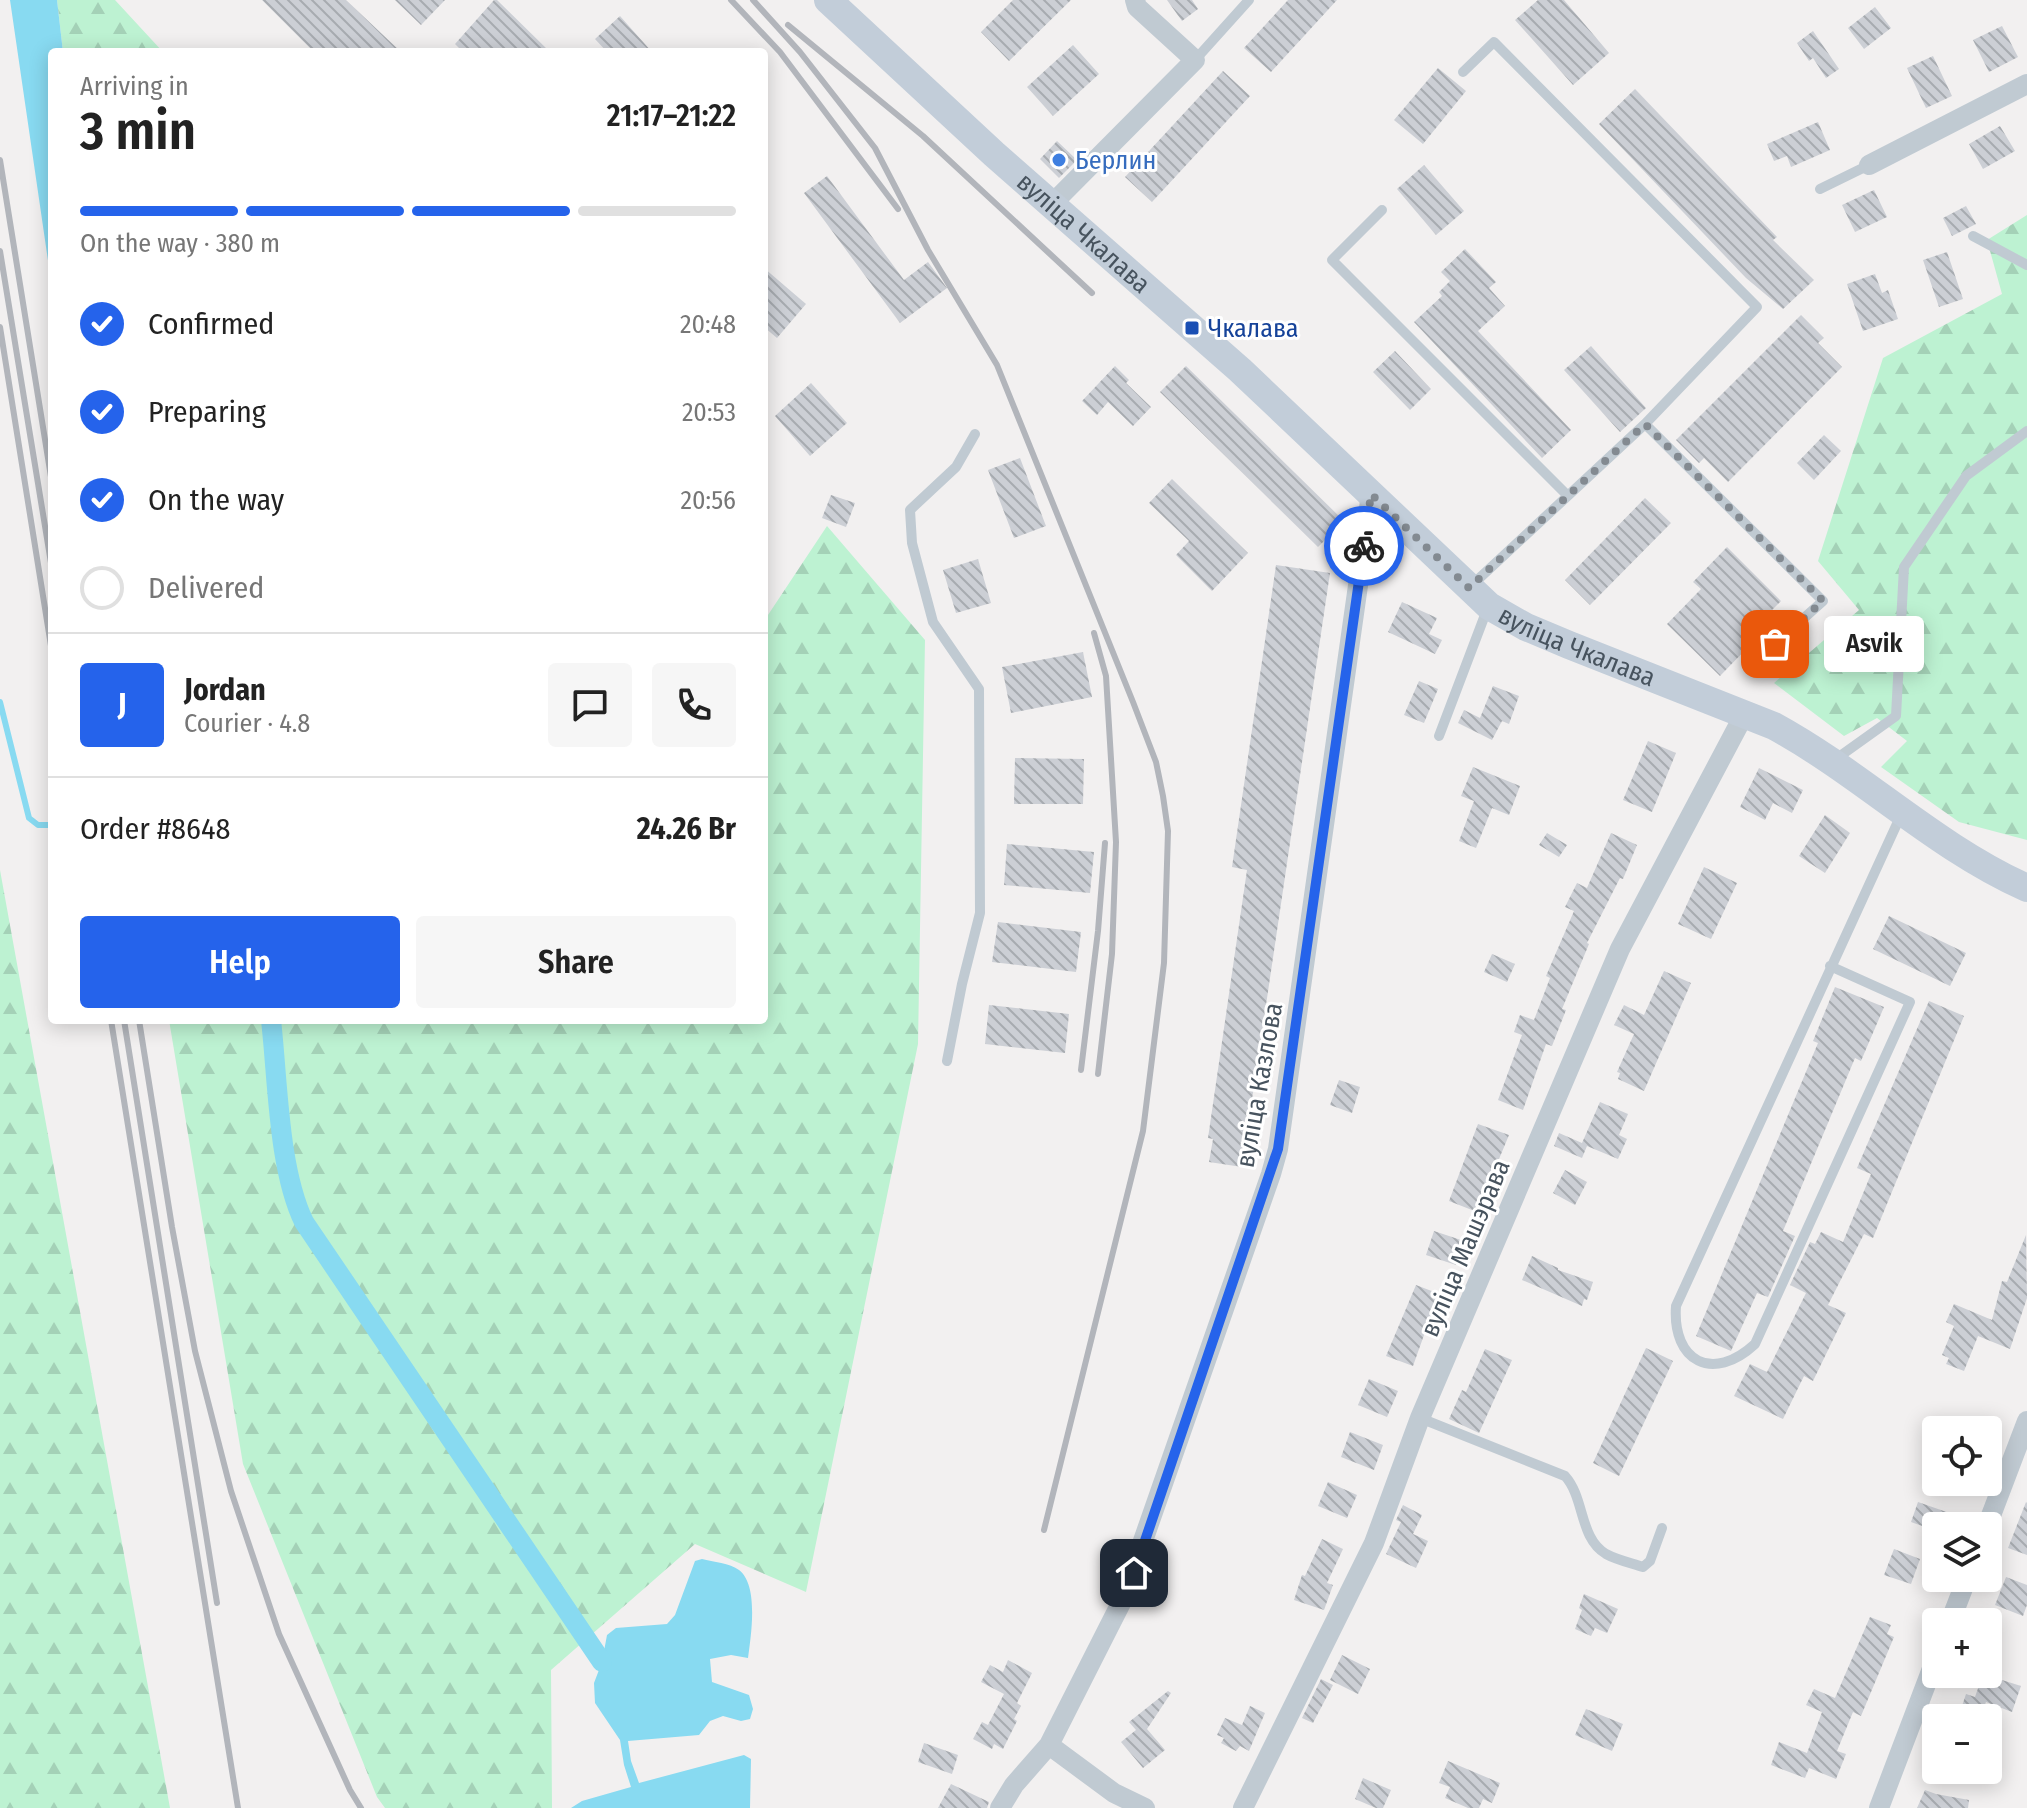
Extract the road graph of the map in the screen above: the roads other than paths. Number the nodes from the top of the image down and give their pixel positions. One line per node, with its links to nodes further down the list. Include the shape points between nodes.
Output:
1 (828, 0): 9 (street, вуліца Чкалава)
2 (1135, 0): 4 (street)
3 (1249, 0): 4 (lane)
4 (1195, 60): 9 (street)
5 (1463, 72): 13 (lane, via 1494,42 1757,307)
6 (2027, 84): 7 (street)
7 (1869, 165): 8 (lane)
8 (1820, 189)
9 (1051, 205): 16 (street, вуліца Чкалава, via 1240,370)
10 (1382, 210): 17 (lane, via 1332,260)
11 (1973, 236): 12 (lane)
12 (2027, 265)
13 (1645, 424): 17 (lane); 19 (lane, via 1823,601)
14 (2027, 431): 22 (lane, via 1966,476 1904,567 1896,716)
15 (975, 434): 26 (lane, via 956,467 910,510 912,543 933,622 979,689 980,913)
16 (1371, 494): 18 (street, вуліца Чкалава); 32 (street, вуліца Казлова, via 1278,1149 1134,1573)
17 (1567, 495): 18 (lane)
18 (1479, 597): 20 (street, вуліца Чкалава, via 1526,627); 21 (lane)
19 (1775, 644)
20 (1745, 713): 22 (street, вуліца Чкалава, via 1804,742); 27 (street, вуліца Машэрава, via 1620,949)
21 (1439, 736)
22 (1831, 762): 23 (street, вуліца Чкалава)
23 (1902, 814): 24 (street, вуліца Чкалава); 25 (lane)
24 (2027, 888)
25 (1830, 966): 25 (lane, via 1910,1002 1755,1344 1739,1359 1721,1365 1702,1363 1684,1351 1675,1328 1676,1306)
26 (947, 1061)
27 (1420, 1418): 30 (lane, via 1565,1476 1575,1487 1592,1540 1605,1553 1643,1567); 35 (street, вуліца Машэрава, via 1374,1543)
28 (2027, 1421): 29 (street)
29 (1992, 1512)
30 (1662, 1528)
31 (1925, 1688): 36 (street)
32 (1049, 1745): 33 (street, вуліца Казлова); 34 (street, via 1114,1793)
33 (1000, 1808)
34 (1145, 1808)
35 (1243, 1808)
36 (1879, 1808)

